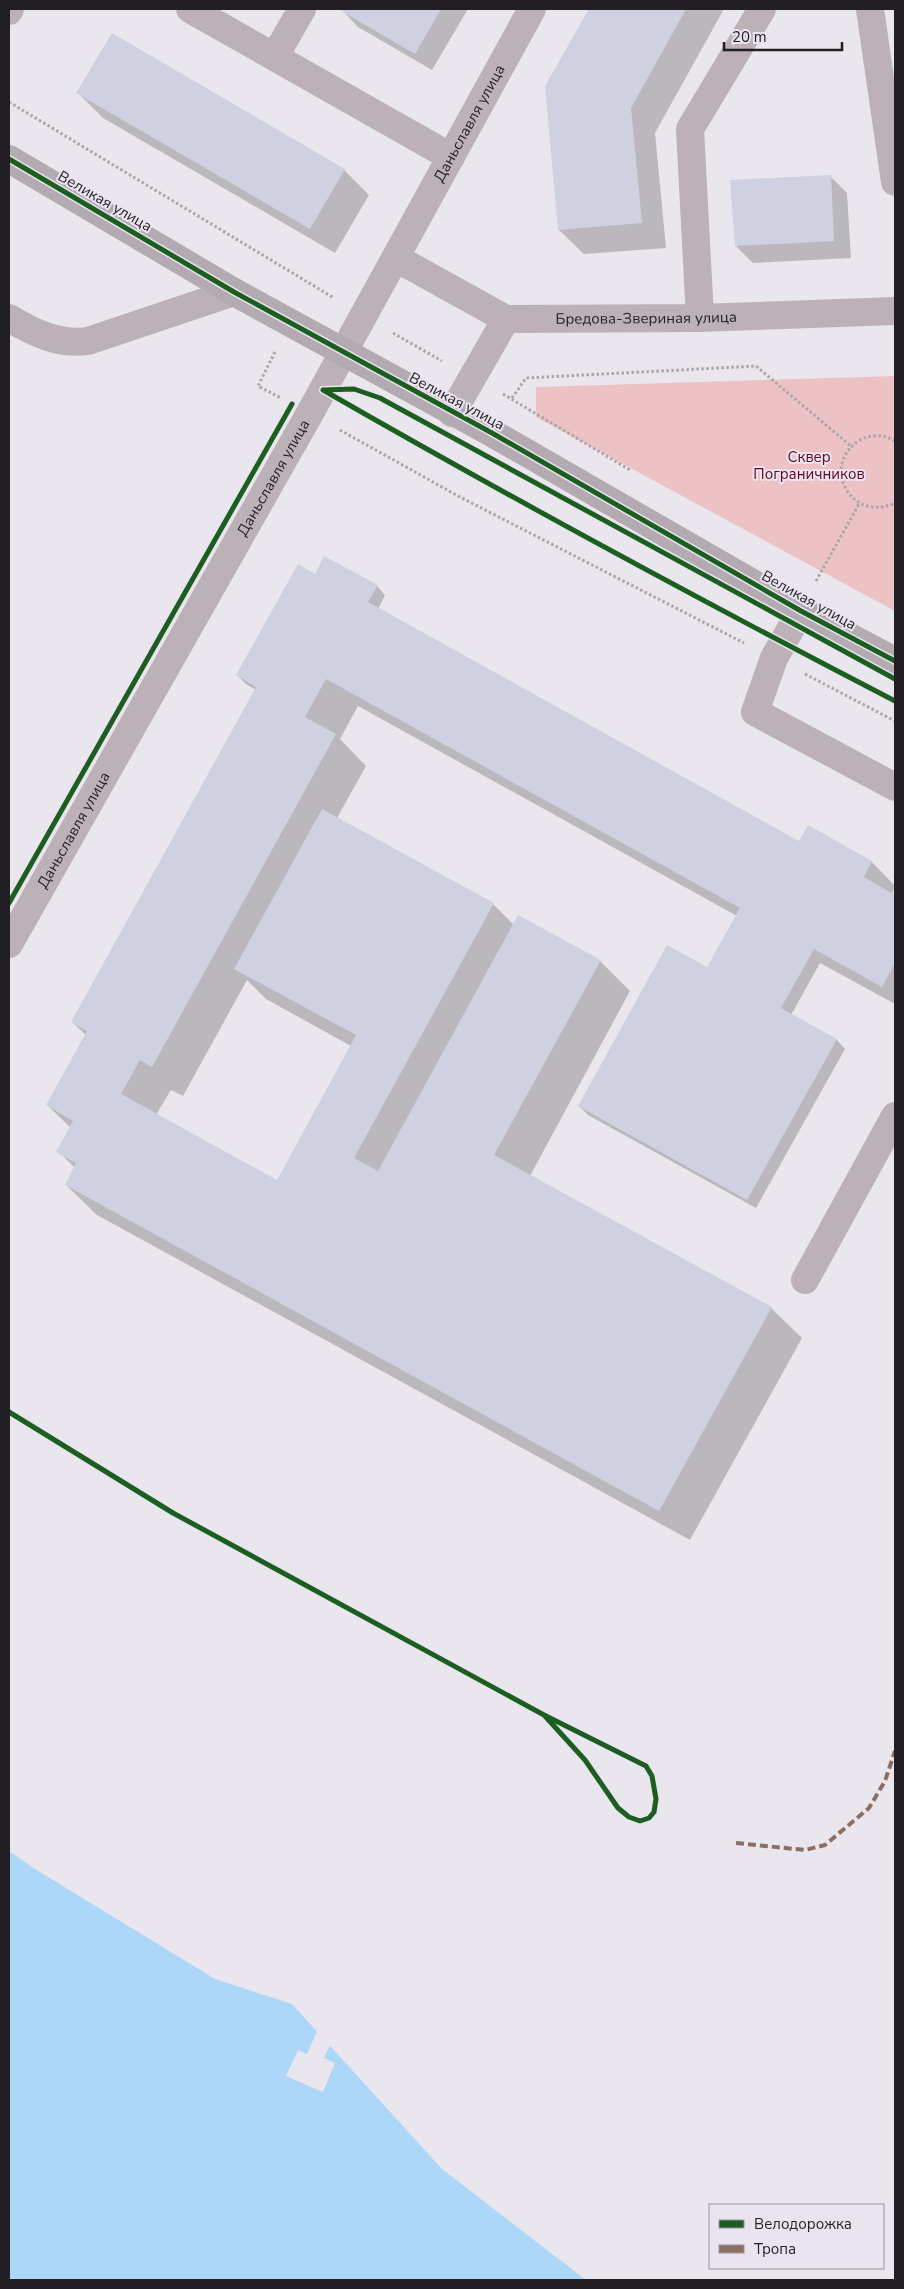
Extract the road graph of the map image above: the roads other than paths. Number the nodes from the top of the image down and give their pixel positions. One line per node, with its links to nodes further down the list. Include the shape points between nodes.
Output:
1 (190, 9): 6 (street)
2 (302, 9): 6 (street)
3 (532, 9): 7 (street, Даньславля улица)
4 (762, 9): 14 (street, via 690,129)
5 (870, 9): 9 (street)
6 (275, 56): 7 (street)
7 (451, 157): 10 (street, Даньславля улица)
8 (9, 159): 11 (main road, Великая улица)
9 (895, 182)
10 (396, 258): 15 (street); 16 (street, Даньславля улица)
11 (234, 292): 13 (street, via 88,341 71,343 56,340); 16 (main road, Великая улица)
12 (895, 311): 14 (street, Бредова-Звериная улица)
13 (9, 318)
14 (700, 318): 15 (street, Бредова-Звериная улица)
15 (506, 319): 17 (street)
16 (343, 352): 17 (main road, Великая улица); 21 (street, Даньславля улица)
17 (452, 413): 18 (main road, Великая улица)
18 (801, 611): 19 (main road, Великая улица); 20 (street, via 774,658 755,712)
19 (895, 660)
20 (895, 787)
21 (9, 944)
22 (895, 1116): 23 (street)
23 (804, 1280)

